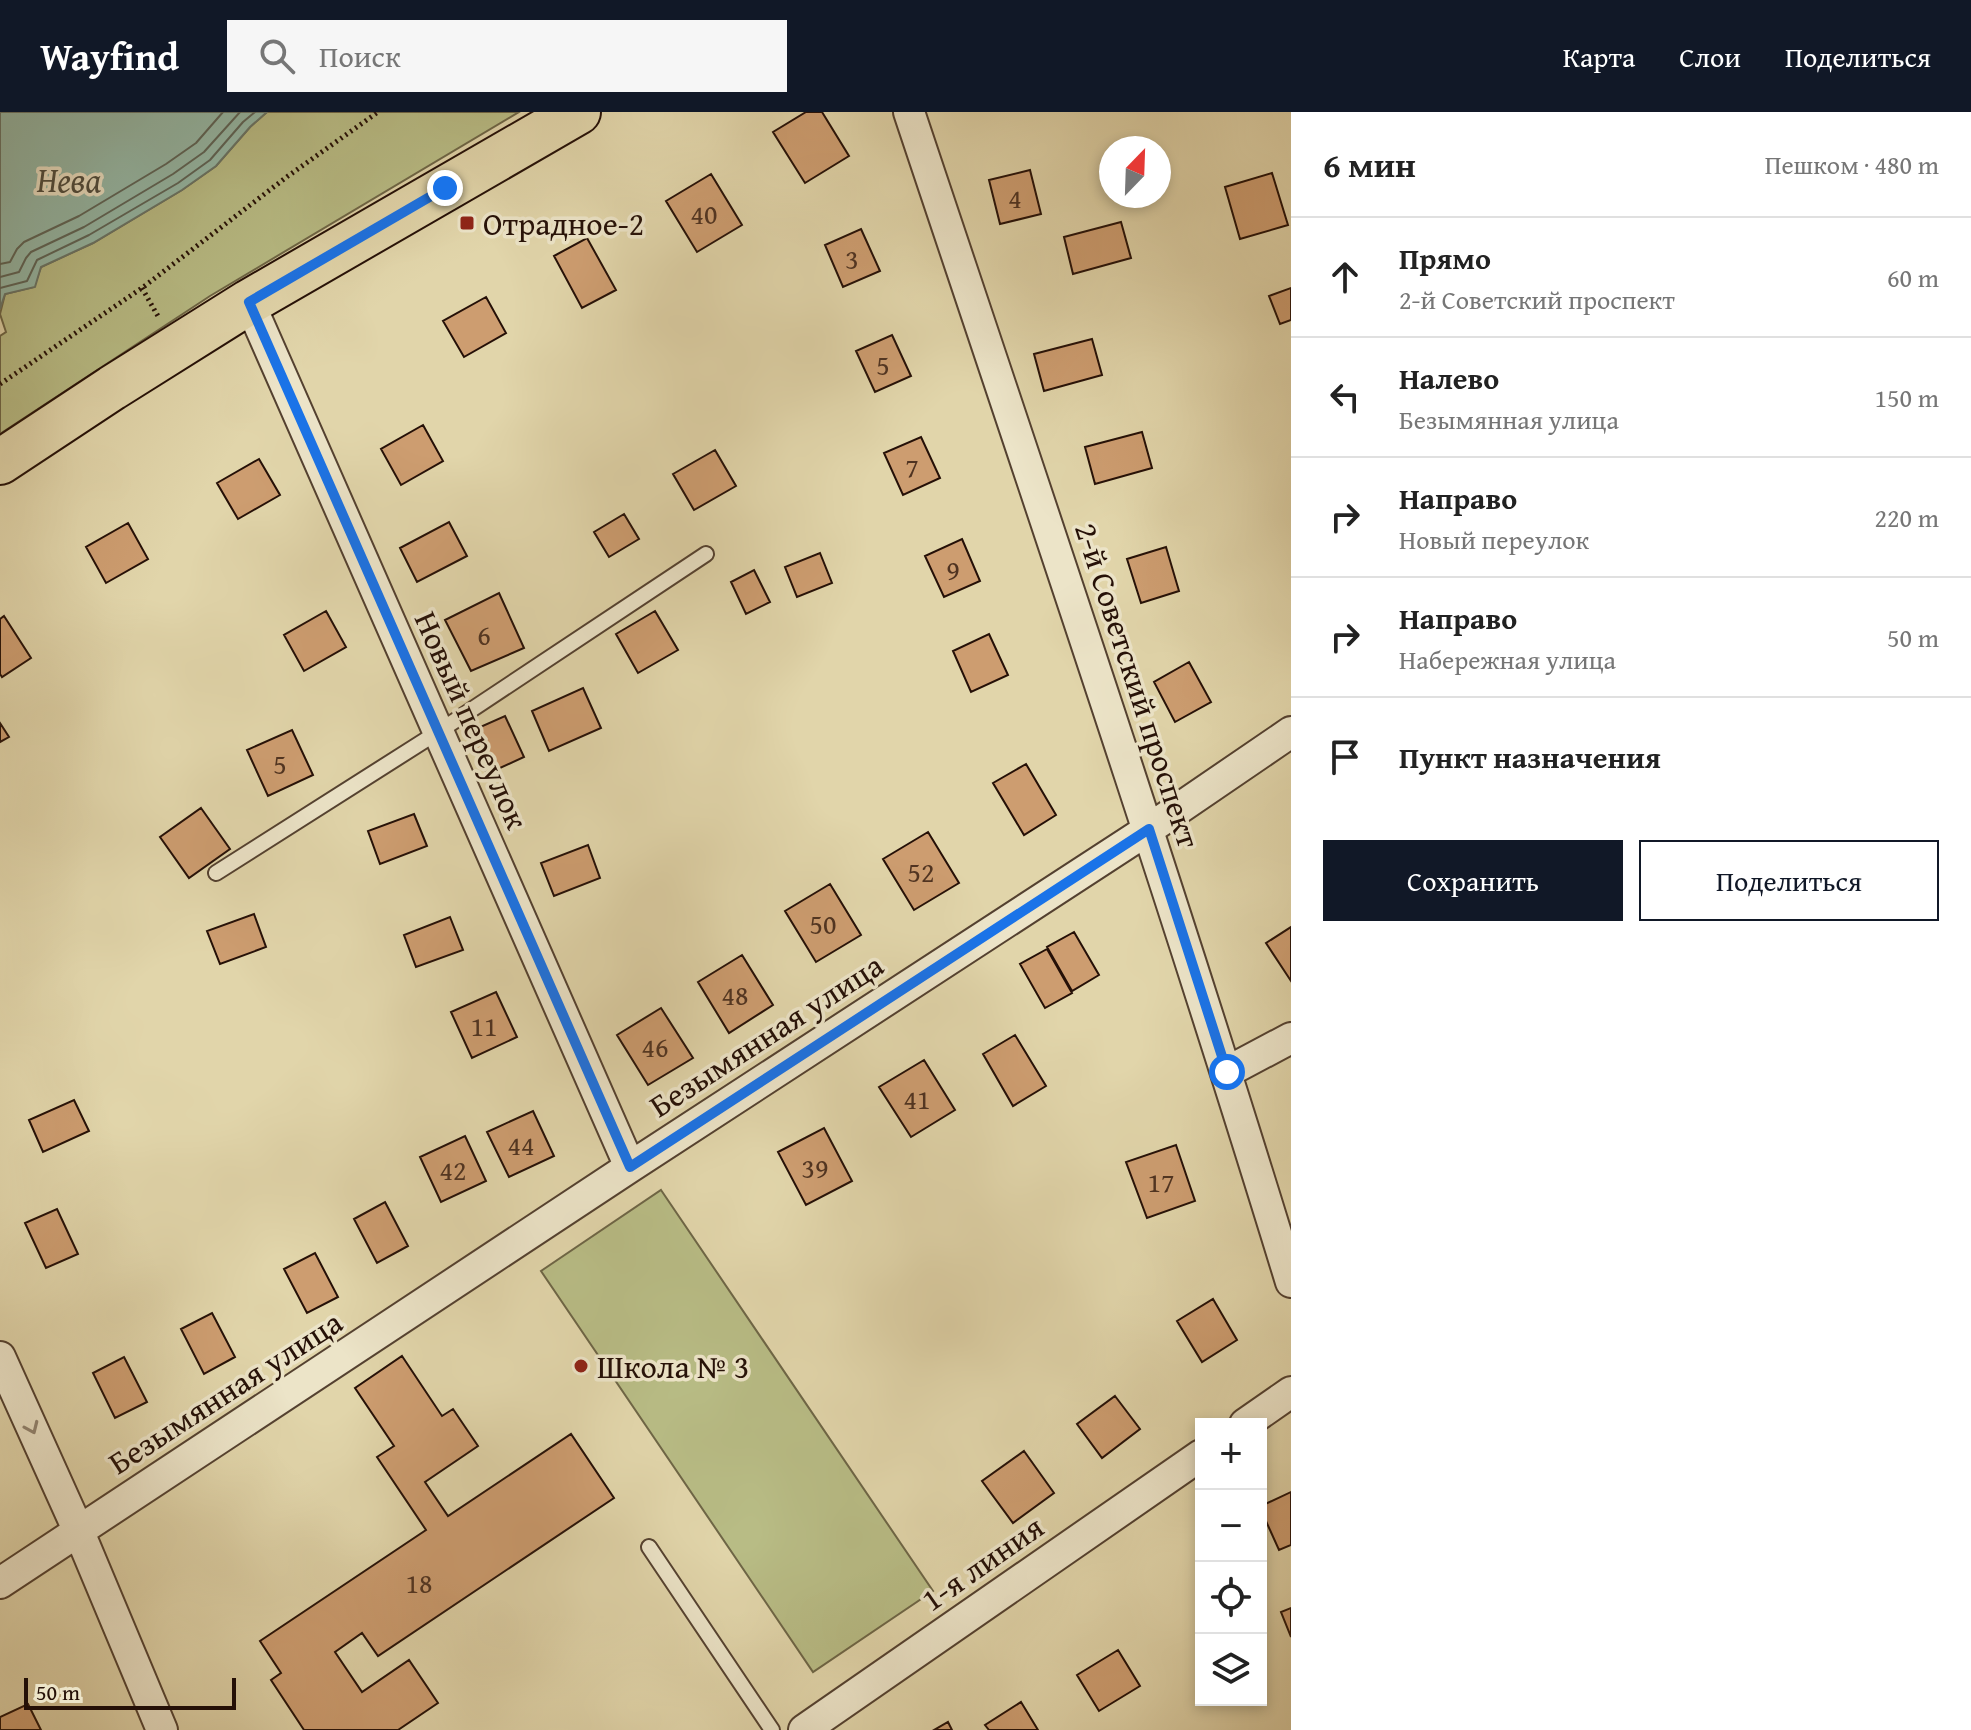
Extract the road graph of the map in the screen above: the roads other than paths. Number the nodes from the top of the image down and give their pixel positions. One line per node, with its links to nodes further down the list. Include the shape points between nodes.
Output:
1 (578, 112): 3 (main road)
2 (909, 112): 8 (street, 2-й Советский проспект)
3 (249, 302): 4 (main road); 6 (street, Новый переулок)
4 (0, 462)
5 (706, 554): 6 (lane)
6 (438, 732): 9 (lane); 12 (street, Новый переулок)
7 (1291, 732): 8 (street, Безымянная улица)
8 (1149, 829): 11 (street, 2-й Советский проспект); 12 (street, Безымянная улица)
9 (216, 873)
10 (1291, 1038): 11 (street)
11 (1227, 1072): 13 (street, 2-й Советский проспект)
12 (630, 1167): 18 (street, Безымянная улица)
13 (1291, 1282)
14 (0, 1357): 18 (street, one-way to 18)
15 (1291, 1392): 16 (street)
16 (1254, 1418)
17 (1195, 1459): 23 (street, 1-я линия)
18 (79, 1532): 20 (street, Безымянная улица); 21 (street)
19 (649, 1547): 22 (lane)
20 (0, 1583)
21 (162, 1730)
22 (772, 1730)
23 (804, 1730)

